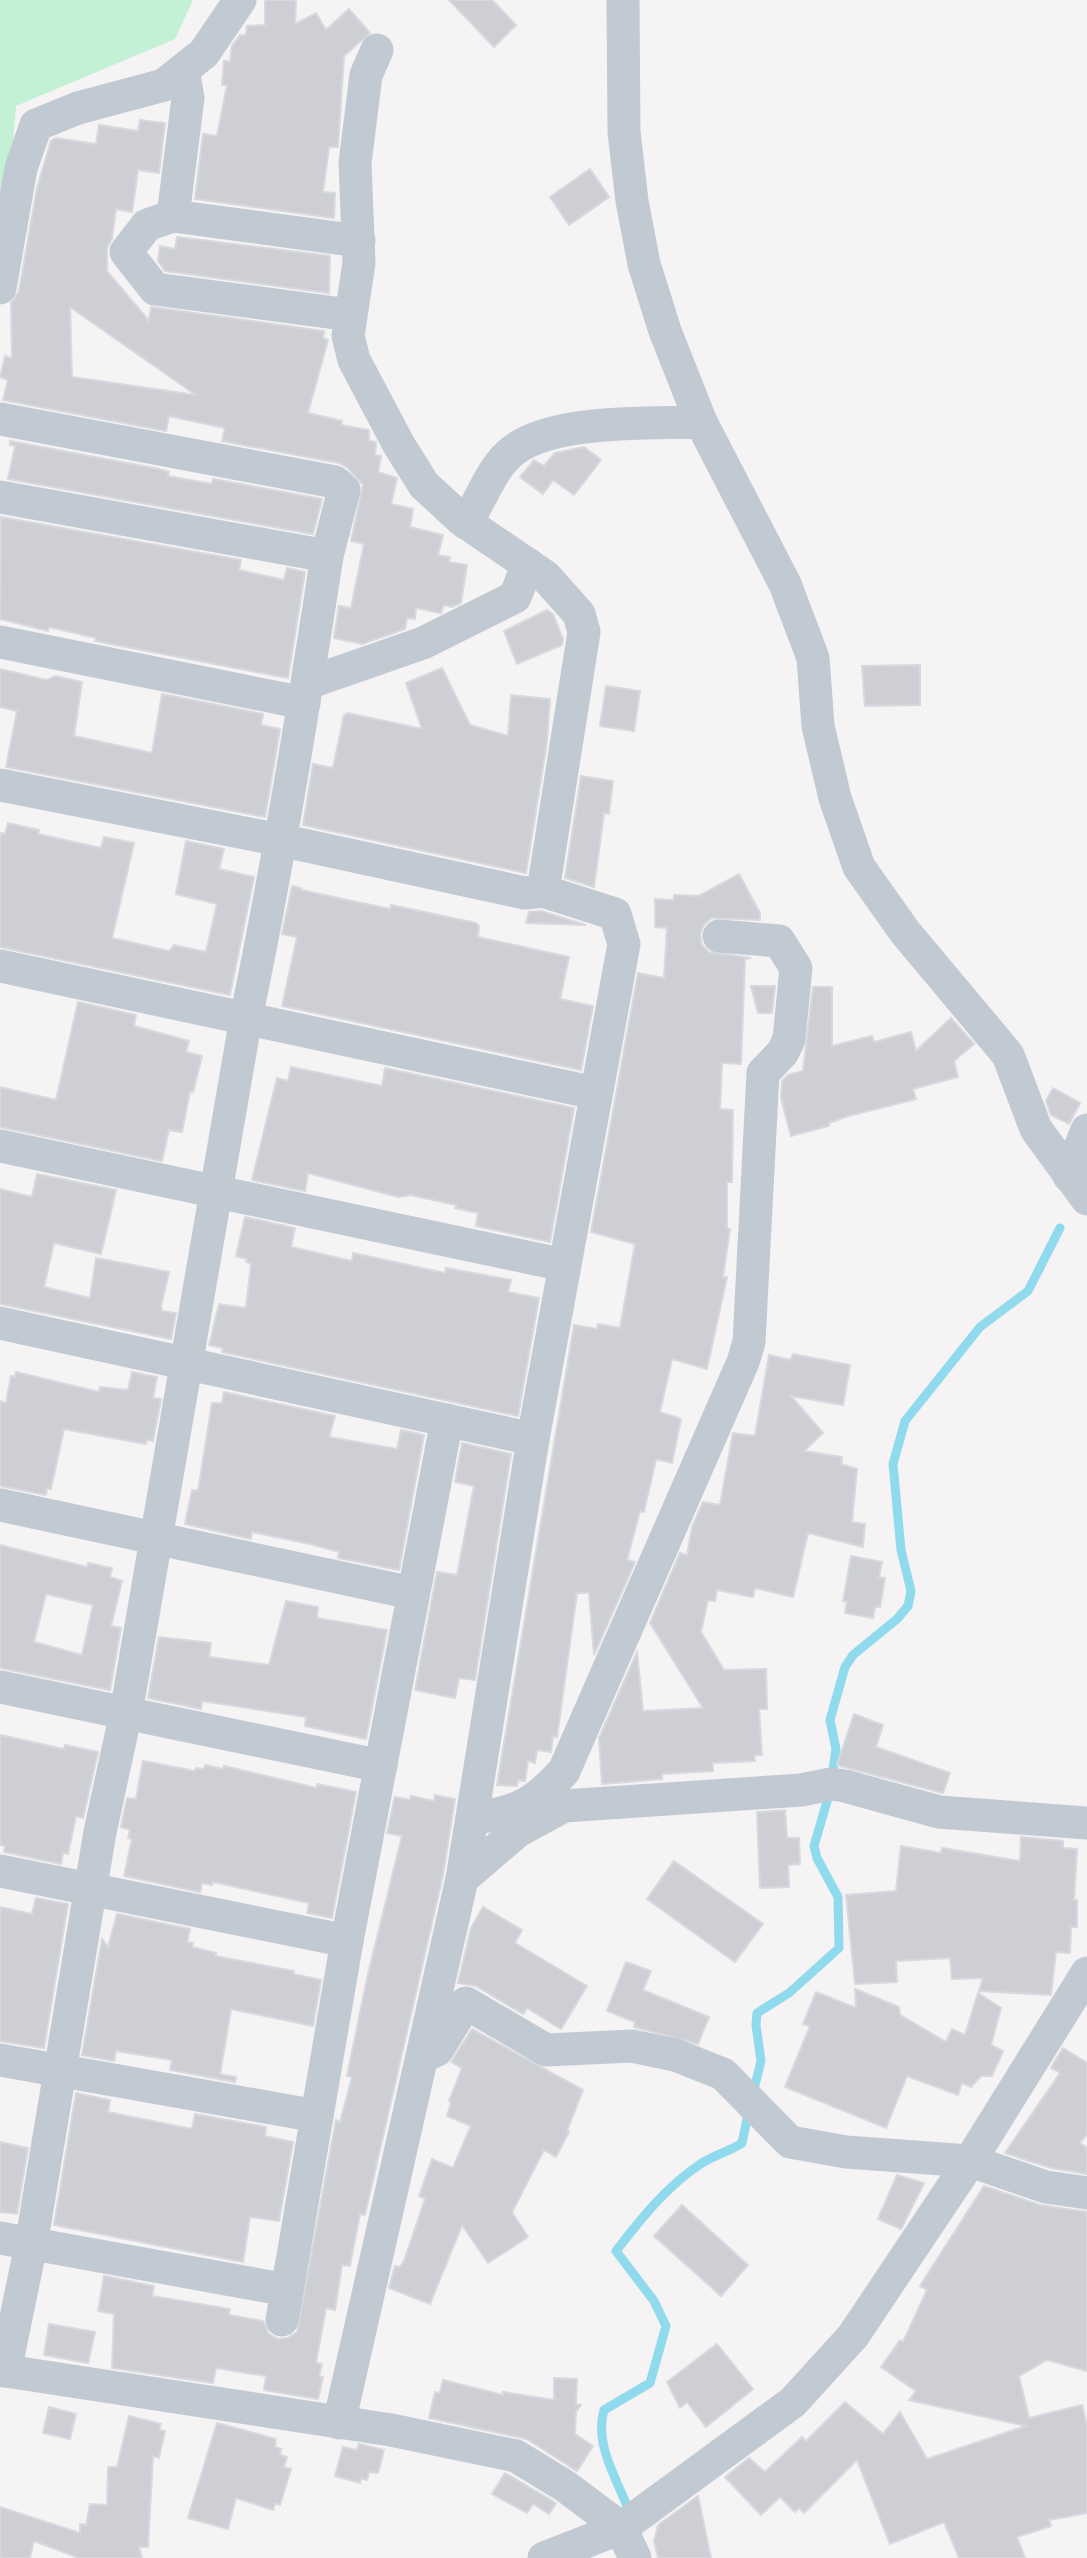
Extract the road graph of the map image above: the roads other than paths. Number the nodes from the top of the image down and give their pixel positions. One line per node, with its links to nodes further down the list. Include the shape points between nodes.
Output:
1 (240, 0): 4 (street, via 204,53)
2 (622, 0): 10 (street, via 624,132 632,201 644,264)
3 (377, 50): 6 (street, via 366,75 358,123 355,196)
4 (183, 70): 5 (street, via 188,98); 7 (street, via 164,85 78,108 37,125 21,168)
5 (173, 216): 6 (street); 8 (street, via 147,225 125,253 155,289)
6 (359, 241): 8 (street)
7 (0, 288)
8 (350, 315): 12 (street, via 348,336 354,360 399,445 425,485)
9 (0, 419): 13 (street, via 335,482 344,490)
10 (701, 422): 12 (street, via 597,425 530,442 509,454); 26 (street, via 785,584 813,658 818,726 835,798 859,867 905,932 1008,1055 1036,1129)
11 (0, 497): 13 (street)
12 (466, 523): 14 (street)
13 (327, 556): 16 (street)
14 (528, 564): 16 (street, via 515,597); 19 (street, via 579,614 584,632)
15 (0, 642): 16 (street)
16 (306, 693): 18 (street)
17 (0, 785): 18 (street)
18 (280, 840): 19 (street, via 525,892); 22 (street)
19 (543, 891): 23 (street, via 615,914 625,943)
20 (719, 936): 39 (street, via 779,941 796,968 789,1039 763,1073 749,1342 564,1770 543,1794 513,1812)
21 (0, 966): 22 (street)
22 (246, 1018): 23 (street); 27 (street)
23 (595, 1093): 28 (street)
24 (1087, 1130): 26 (street)
25 (0, 1146): 27 (street)
26 (1078, 1187)
27 (218, 1192): 28 (street); 30 (street)
28 (564, 1265): 32 (street)
29 (0, 1323): 30 (street)
30 (188, 1363): 31 (street); 34 (street)
31 (447, 1420): 32 (street); 35 (street)
32 (533, 1439): 39 (street)
33 (0, 1505): 34 (street)
34 (157, 1539): 35 (street); 37 (street)
35 (412, 1593): 38 (street)
36 (0, 1687): 37 (street)
37 (127, 1713): 38 (street); 43 (street)
38 (381, 1766): 44 (street)
39 (472, 1819): 42 (street)
40 (1087, 1823): 42 (street, via 939,1812 831,1784 801,1790 564,1806 518,1830)
41 (0, 1871): 43 (street)
42 (462, 1879): 46 (street)
43 (90, 1891): 44 (street); 48 (street)
44 (347, 1941): 49 (street)
45 (1087, 1973): 50 (street)
46 (425, 2055): 50 (street, via 437,2050 466,2003 546,2050 632,2046 675,2055 723,2074 790,2142 846,2152); 54 (street)
47 (0, 2060): 48 (street)
48 (59, 2071): 49 (street); 52 (street)
49 (317, 2116): 52 (street, via 284,2305)
50 (970, 2161): 51 (street, via 1046,2188); 55 (street, via 853,2336 793,2402)
51 (1087, 2193)
52 (16, 2242): 53 (street)
53 (3, 2370): 54 (street)
54 (339, 2423): 55 (street, via 516,2456)
55 (621, 2528): 56 (street); 57 (street)
56 (544, 2558)
57 (635, 2558)

